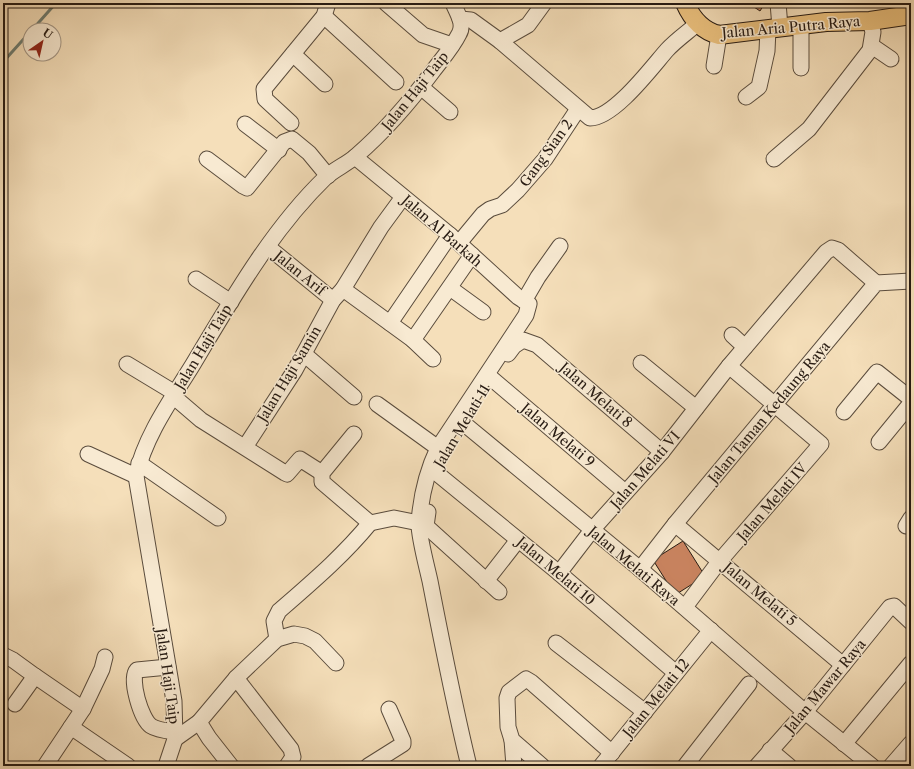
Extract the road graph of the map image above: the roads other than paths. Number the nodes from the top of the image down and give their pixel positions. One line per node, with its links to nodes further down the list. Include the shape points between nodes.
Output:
1 (386, 3): 15 (street, via 423,35)
2 (453, 3): 8 (street)
3 (544, 3): 14 (street, via 528,25)
4 (685, 3): 10 (main road, Jalan Aria Putra Raya)
5 (778, 3): 12 (street)
6 (326, 10): 17 (street); 21 (street)
7 (911, 15): 9 (main road, Jalan Aria Putra Raya)
8 (460, 19): 14 (street, via 471,20); 15 (street, Jalan Haji Taip, via 460,33)
9 (870, 21): 11 (main road, Jalan Aria Putra Raya); 16 (street, via 873,32)
10 (698, 24): 13 (main road, Jalan Aria Putra Raya, via 708,32); 25 (street, via 668,49 634,89 608,110 590,118)
11 (801, 25): 12 (main road, Jalan Aria Putra Raya); 20 (street)
12 (774, 28): 13 (main road, Jalan Aria Putra Raya); 24 (street, via 760,87)
13 (719, 35): 19 (street)
14 (500, 41): 25 (street)
15 (452, 46): 23 (street, Jalan Haji Taip)
16 (872, 46): 18 (street); 32 (street, via 809,129)
17 (294, 54): 22 (street); 27 (street, via 265,86 263,92 266,99)
18 (891, 59)
19 (714, 66)
20 (801, 68)
21 (396, 82)
22 (325, 84)
23 (421, 88): 26 (street); 30 (street, Jalan Haji Taip, via 391,123)
24 (746, 97)
25 (578, 109): 35 (street, Gang Sian 2, via 545,159 518,190 502,205 483,214)
26 (450, 112)
27 (291, 123)
28 (245, 124): 29 (street)
29 (279, 150): 31 (street, via 247,188); 33 (street, via 286,140 293,140 309,153)
30 (355, 157): 33 (street, Jalan Haji Taip); 34 (street, Jalan Al Barkah)
31 (207, 159)
32 (774, 159)
33 (328, 176): 37 (street, Jalan Haji Taip, via 302,203)
34 (403, 197): 35 (street, Jalan Al Barkah); 43 (street, Jalan Haji Samin)
35 (455, 239): 38 (street, Jalan Al Barkah); 47 (street, Gang Sian 2)
36 (560, 246): 45 (street, via 538,277)
37 (268, 247): 43 (street, Jalan Arif); 44 (street, Jalan Haji Taip)
38 (472, 255): 42 (street); 45 (street, Jalan Al Barkah)
39 (196, 279): 44 (street)
40 (911, 281): 41 (street)
41 (876, 283): 51 (street, Jalan Melati VI, via 838,250 832,248 812,267); 61 (street, Jalan Taman Kedaung Raya)
42 (450, 288): 46 (street); 49 (street)
43 (338, 295): 47 (street, Jalan Arif); 52 (street, Jalan Haji Samin)
44 (231, 302): 58 (street, Jalan Haji Taip)
45 (527, 302): 70 (street, via 526,315)
46 (483, 312)
47 (390, 323): 49 (street, Jalan Arif)
48 (732, 335): 51 (street)
49 (413, 340): 53 (street, Jalan Arif)
50 (528, 340): 57 (street, Jalan Melati 11, via 514,346); 71 (street, Jalan Melati 8)
51 (745, 347): 56 (street, Jalan Melati VI)
52 (304, 354): 59 (street); 69 (street, Jalan Haji Samin)
53 (433, 358)
54 (641, 363): 64 (street)
55 (128, 364): 58 (street)
56 (729, 366): 61 (street); 64 (street, Jalan Melati VI)
57 (491, 378): 66 (street, Jalan Melati 11); 76 (street, Jalan Melati 9)
58 (174, 394): 69 (street, via 201,420); 73 (street, Jalan Haji Taip, via 144,450)
59 (354, 397)
60 (911, 399): 65 (street, via 877,372)
61 (775, 403): 80 (street, Jalan Taman Kedaung Raya); 83 (street, Jalan Melati IV, via 821,444)
62 (911, 403): 68 (street)
63 (377, 404): 70 (street)
64 (696, 408): 71 (street, Jalan Melati VI)
65 (844, 412)
66 (462, 422): 74 (street, Jalan Melati 11); 81 (street, Jalan Melati Raya)
67 (354, 434): 75 (street)
68 (879, 442)
69 (244, 447): 75 (street, via 287,474 300,459)
70 (438, 448): 79 (street, via 428,469)
71 (662, 452): 76 (street, Jalan Melati VI)
72 (88, 454): 73 (street)
73 (137, 469): 77 (street); 98 (street, Jalan Haji Taip)
74 (434, 471): 82 (street, Jalan Melati 10); 86 (street, Jalan Melati 11, via 426,526)
75 (322, 474): 78 (street, via 322,482)
76 (625, 492): 81 (street, Jalan Melati VI)
77 (218, 518)
78 (370, 523): 79 (street, via 394,518); 91 (street, via 331,566 279,611 274,622)
79 (419, 523): 122 (street, via 453,702)
80 (675, 524): 83 (street, Jalan Melati 5); 84 (street, Jalan Taman Kedaung Raya)
81 (592, 530): 84 (street, Jalan Melati Raya); 85 (street, Jalan Melati VI)
82 (518, 540): 85 (street, Jalan Melati 10); 86 (street)
83 (720, 561): 88 (street, Jalan Melati IV); 97 (street, Jalan Melati 5)
84 (640, 568): 88 (street, Jalan Melati Raya)
85 (559, 573): 99 (street, Jalan Melati 10)
86 (486, 581): 87 (street, Jalan Melati 11)
87 (499, 592)
88 (685, 607): 90 (street, Jalan Melati Raya)
89 (911, 622): 97 (street, Jalan Mawar Raya, via 892,605)
90 (711, 630): 99 (street, Jalan Melati 12); 107 (street, Jalan Melati Raya)
91 (276, 639): 95 (street, via 294,634 305,636 315,641); 101 (street)
92 (556, 643): 106 (street)
93 (3, 655): 100 (street)
94 (105, 657): 104 (street, via 102,669)
95 (336, 663)
96 (911, 663): 113 (street)
97 (843, 665): 107 (street, Jalan Mawar Raya)
98 (168, 666): 110 (street, Jalan Haji Taip, via 174,701); 110 (street, via 137,670 133,676 137,700 146,721 154,728)
99 (676, 673): 106 (street, Jalan Melati 12)
100 (35, 676): 103 (street); 104 (street)
101 (236, 678): 108 (street); 117 (street, via 291,750 293,757)
102 (749, 684): 126 (street)
103 (15, 704)
104 (82, 709): 109 (street)
105 (389, 709): 121 (street, via 403,744)
106 (645, 712): 115 (street, Jalan Melati 12)
107 (806, 712): 113 (street, Jalan Melati Raya); 114 (street, Jalan Mawar Raya)
108 (199, 722): 110 (street); 120 (street)
109 (71, 727): 118 (street); 119 (street)
110 (175, 736): 116 (street, Jalan Haji Taip)
111 (512, 740): 115 (street, via 508,727 507,698 509,692 526,679); 123 (street); 124 (street)
112 (911, 743): 130 (street)
113 (844, 744): 129 (street, Jalan Melati Raya)
114 (770, 750): 127 (street, Jalan Mawar Raya); 128 (street)
115 (612, 753): 125 (street, Jalan Melati 12)
116 (167, 765)
117 (289, 765)
118 (45, 766)
119 (128, 766)
120 (230, 766)
121 (368, 766)
122 (469, 766)
123 (514, 766)
124 (542, 766)
125 (601, 766)
126 (685, 766)
127 (757, 766)
128 (789, 766)
129 (872, 766)
130 (891, 766)

